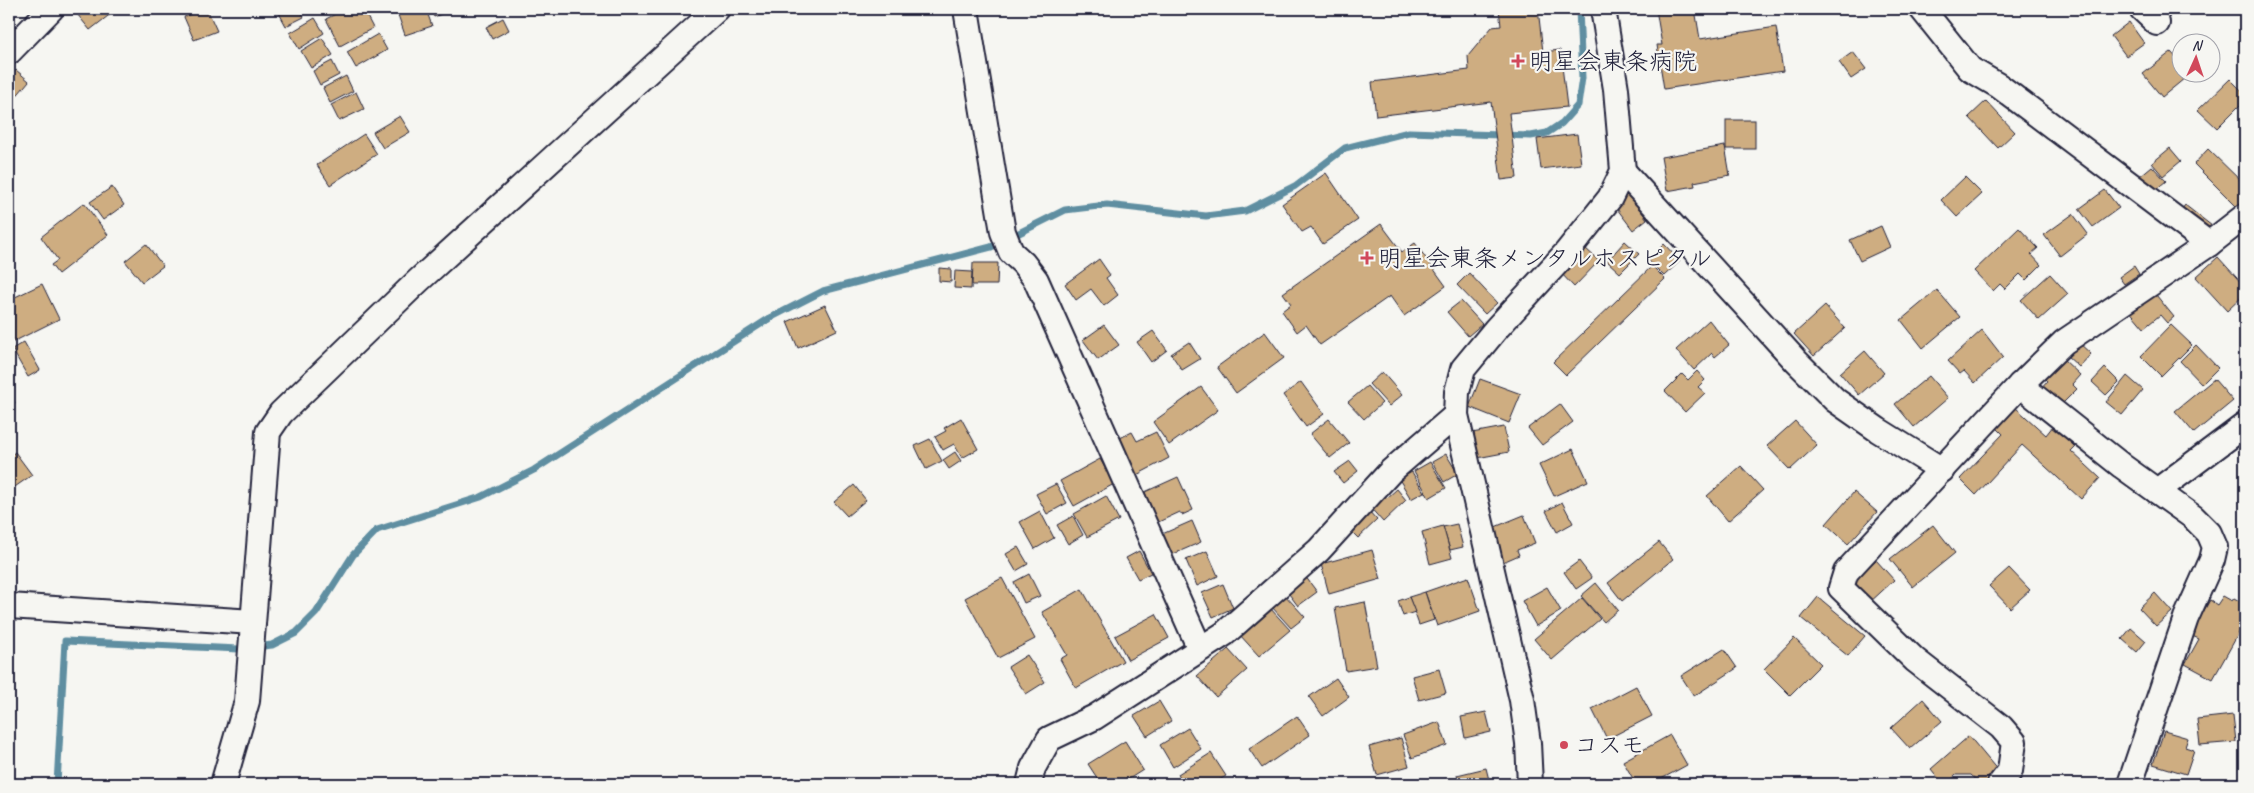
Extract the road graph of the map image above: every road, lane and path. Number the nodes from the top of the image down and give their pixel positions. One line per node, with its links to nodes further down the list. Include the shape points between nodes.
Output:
1 (51, 9): 6 (street)
2 (717, 9): 16 (street, via 425,274 281,413 268,432)
3 (966, 9): 17 (street, via 1007,242 1036,280)
4 (1603, 9): 7 (street, via 1616,89)
5 (1922, 9): 9 (street, via 1970,70 1999,86)
6 (9, 52)
7 (1623, 171): 11 (street, via 1610,198 1566,253 1463,369); 13 (street, via 1796,361 1836,400)
8 (2245, 216): 9 (street)
9 (2209, 244): 10 (street, via 2064,342)
10 (2020, 385): 13 (street); 14 (street)
11 (1456, 415): 17 (street, via 1391,471 1319,550 1224,634); 20 (street, via 1522,700)
12 (2245, 425): 14 (street)
13 (1942, 470): 21 (street, via 1846,572 1841,588 1915,660 2001,727 2014,742 2010,771)
14 (2157, 491): 22 (street, via 2193,517 2209,533 2214,547 2212,560 2186,618)
15 (9, 606): 16 (street)
16 (252, 638): 18 (street, via 246,700)
17 (1200, 649): 19 (street, via 1094,717 1049,739 1033,768)
18 (223, 784)
19 (1029, 784)
20 (1530, 784)
21 (2000, 784)
22 (2130, 784)

